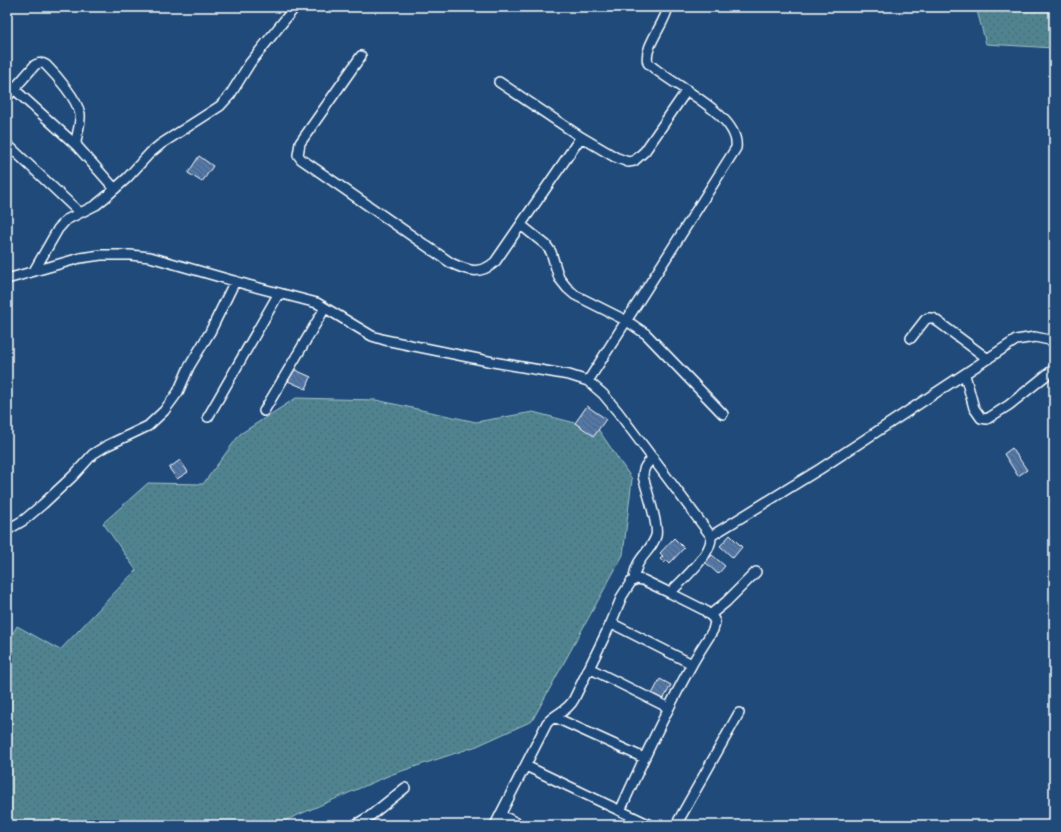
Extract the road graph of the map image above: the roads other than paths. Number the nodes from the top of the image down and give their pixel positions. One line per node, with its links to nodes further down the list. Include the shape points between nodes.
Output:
1 (295, 7): 11 (street, via 250,63 225,102 161,144)
2 (668, 7): 6 (street, via 646,59 652,67)
3 (361, 56): 13 (street, via 300,143 298,155 301,159 461,268 479,271 488,268)
4 (499, 82): 8 (street)
5 (14, 89): 7 (street); 10 (street); 10 (street, via 35,65 46,65 78,108 80,115)
6 (687, 90): 8 (street, via 645,151 634,161 622,161); 19 (street, via 728,124 736,136 736,148)
7 (7, 97)
8 (581, 137): 13 (street)
9 (7, 144): 12 (street)
10 (77, 146): 11 (street)
11 (115, 189): 12 (street, via 96,204)
12 (80, 212): 14 (street, via 66,220 58,229)
13 (521, 225): 19 (street, via 551,252 559,278 567,288 575,295)
14 (34, 271): 15 (street); 16 (street, via 80,258 130,255 163,259)
15 (7, 279)
16 (235, 281): 17 (street); 30 (street, via 178,392 161,415 144,428 93,454 43,504)
17 (279, 293): 18 (street, via 317,303); 28 (street)
18 (325, 308): 25 (street, via 372,336 385,340 569,375); 26 (street)
19 (626, 321): 25 (street); 27 (street, via 646,334)
20 (910, 338): 22 (street, via 925,320 933,318)
21 (1054, 341): 22 (street, via 1035,337 1016,340)
22 (988, 359): 24 (street)
23 (1054, 369): 24 (street, via 987,419 980,418 974,408)
24 (965, 375): 31 (street)
25 (588, 381): 29 (street, via 603,394)
26 (264, 411)
27 (722, 414)
28 (208, 417)
29 (653, 458): 31 (street); 33 (street, via 645,466 643,476 657,530 652,543 636,565)
30 (7, 530)
31 (711, 536): 34 (street, via 711,545 705,556)
32 (756, 572): 35 (street)
33 (634, 580): 34 (street, via 643,580); 36 (street, via 626,589)
34 (670, 594): 35 (street)
35 (710, 614): 37 (street, via 715,622 713,630)
36 (611, 623): 37 (street); 38 (street)
37 (692, 664): 39 (street)
38 (589, 668): 39 (street); 41 (street, via 571,705)
39 (670, 708): 42 (street)
40 (739, 713): 51 (street)
41 (554, 717): 42 (street); 43 (street, via 544,728)
42 (644, 758): 45 (street)
43 (526, 766): 45 (street); 46 (street)
44 (405, 788): 47 (street)
45 (620, 811): 50 (street)
46 (501, 815): 48 (street); 49 (street)
47 (355, 825)
48 (495, 825)
49 (521, 825)
50 (650, 825)
51 (676, 825)

